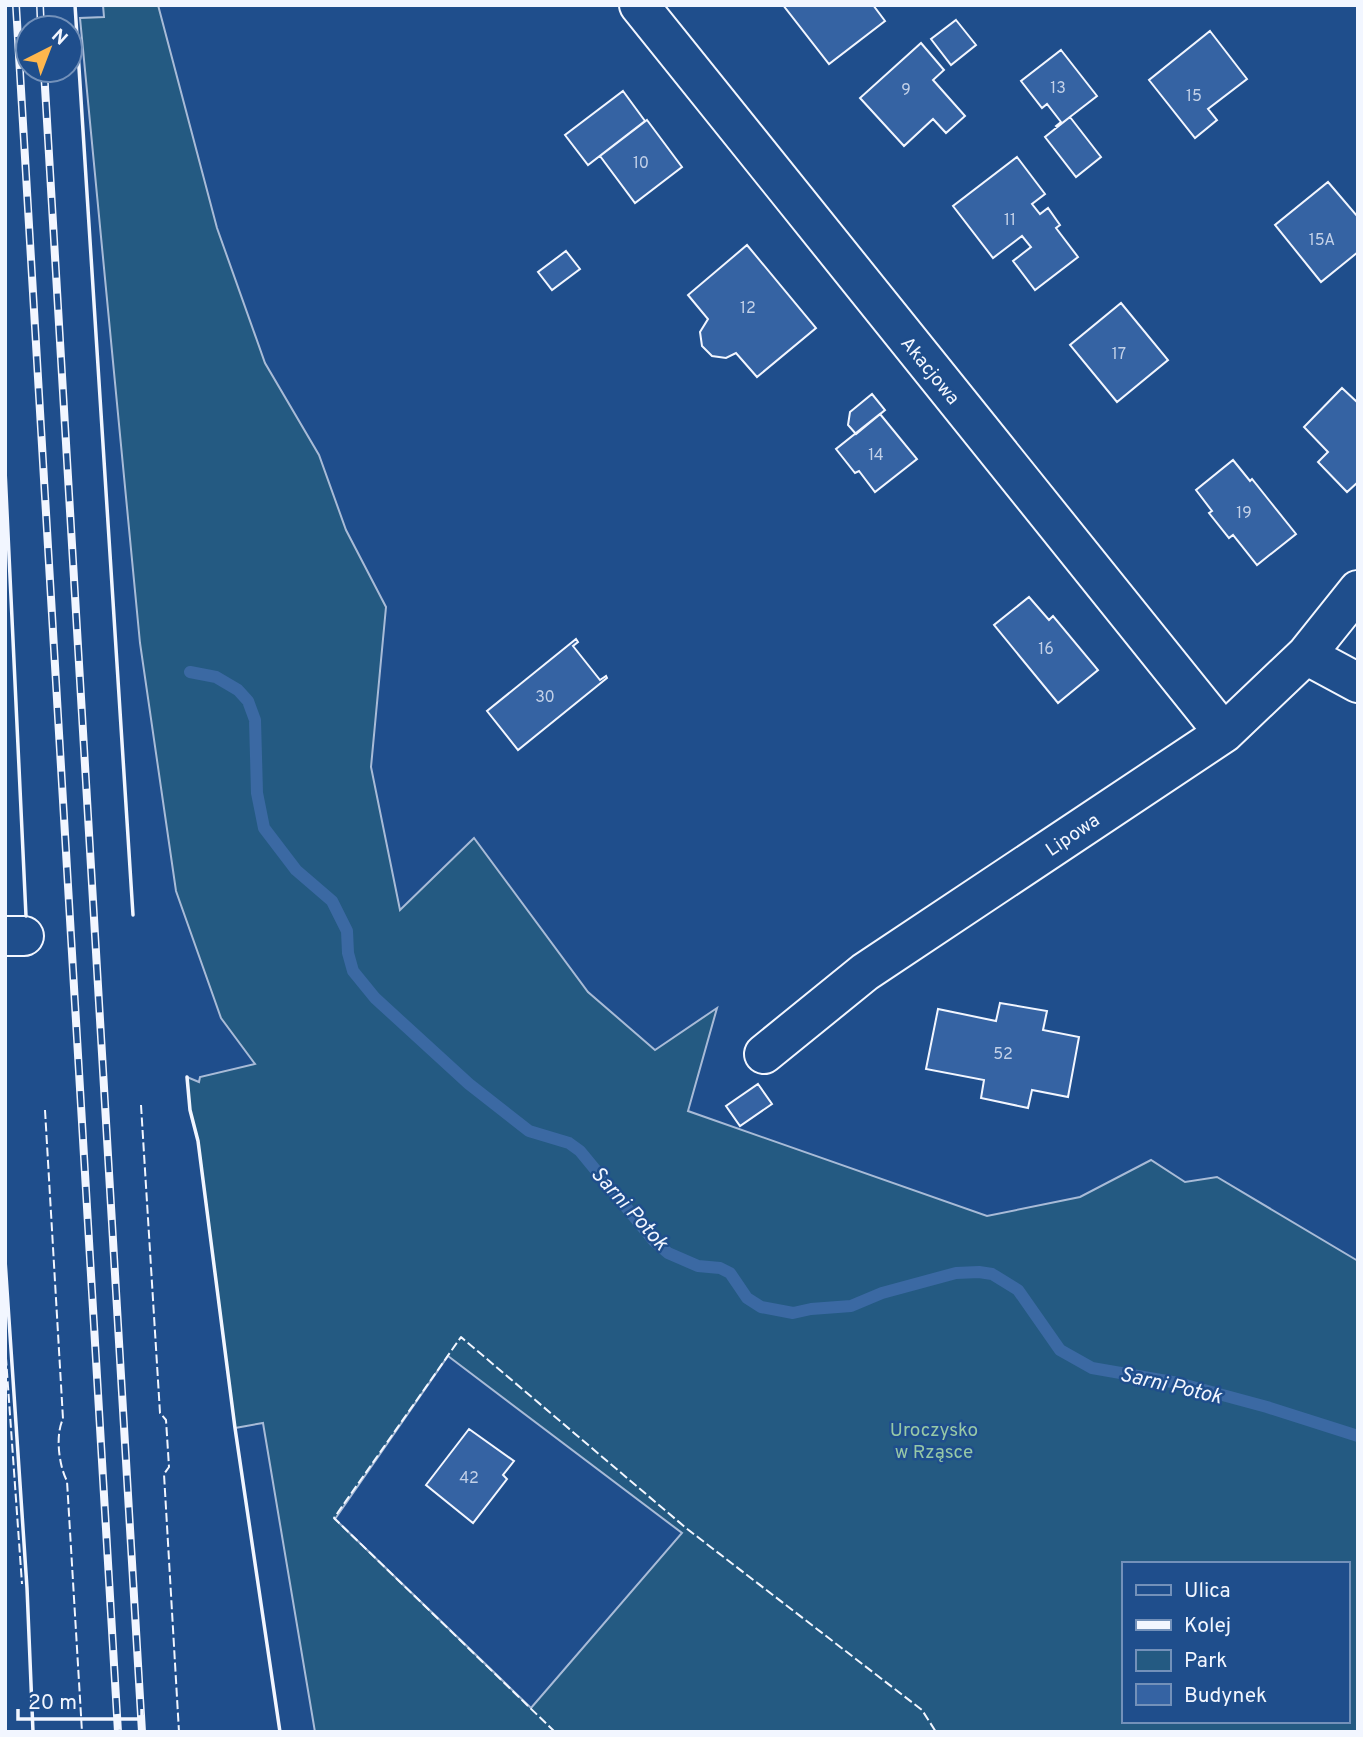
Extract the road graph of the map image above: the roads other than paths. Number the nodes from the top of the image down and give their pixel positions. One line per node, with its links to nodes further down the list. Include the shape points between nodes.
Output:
1 (639, 5): 5 (street, Akacjowa)
2 (1358, 590): 3 (street, Lipowa)
3 (1306, 655): 4 (street); 5 (street, Lipowa)
4 (1358, 683)
5 (1224, 733): 6 (street, Lipowa, via 865,972)
6 (764, 1054)

